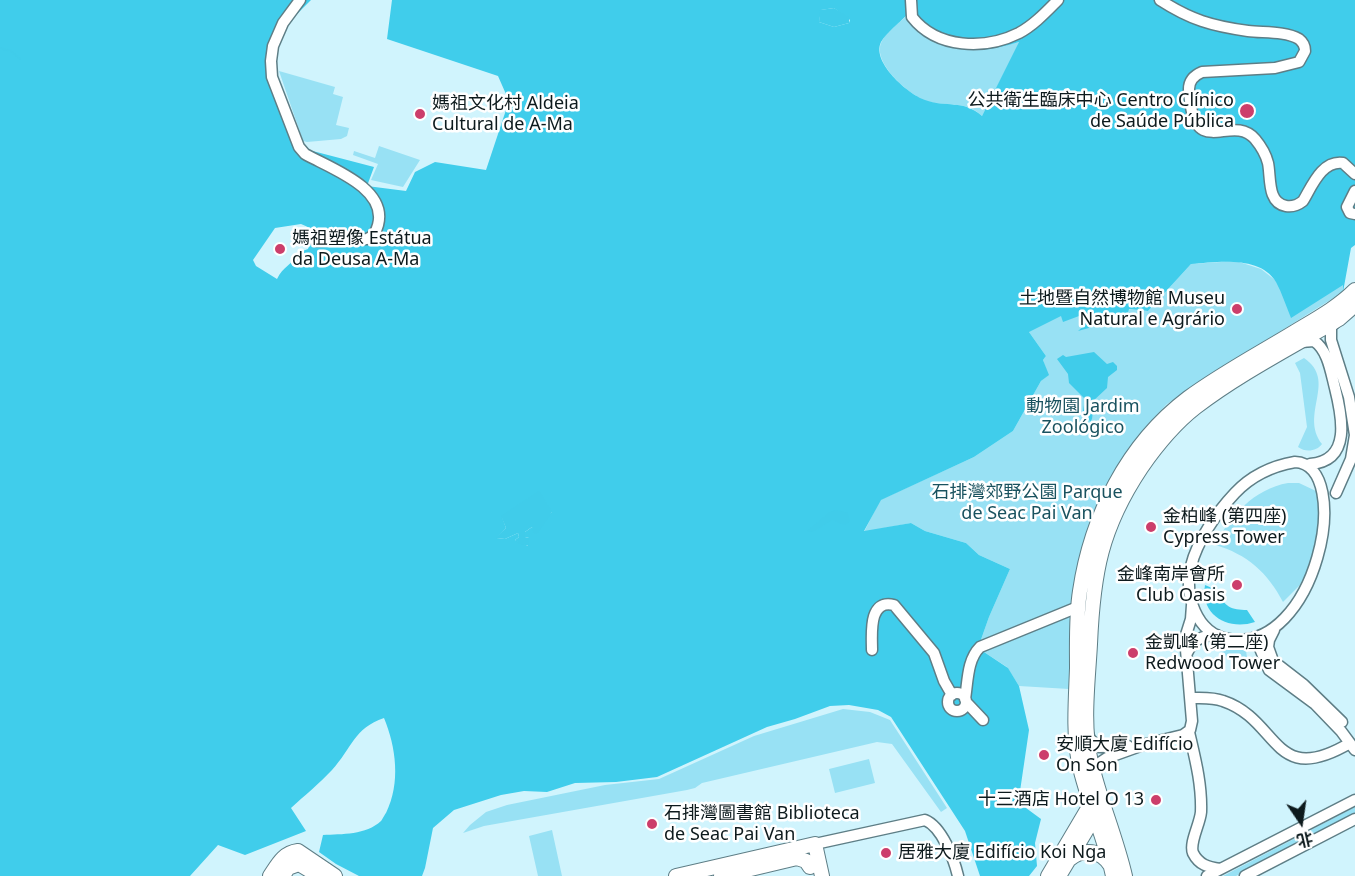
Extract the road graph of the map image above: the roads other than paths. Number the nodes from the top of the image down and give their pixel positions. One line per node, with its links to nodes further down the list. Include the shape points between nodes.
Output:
1 (300, 0): 8 (street, via 283,23 273,46 272,77 299,147 369,192 380,220 374,235 367,239)
2 (911, 0): 3 (street, via 912,17 924,30 969,45 997,42 1019,33)
3 (1058, 0)
4 (1160, 0): 5 (street, via 1190,18 1216,26 1280,34 1303,42 1305,51 1299,62 1275,68 1202,72 1189,83 1198,127 1208,132 1240,130 1259,144 1267,160 1276,201 1287,207 1298,204 1332,163 1343,163)
5 (1355, 174)
6 (1355, 192): 7 (street, via 1347,207 1348,212)
7 (1355, 214)
8 (316, 241)
9 (1355, 290): 16 (main road, via 1326,313 1214,380 1154,429 1123,471 1104,507 1089,552)
10 (1355, 305): 11 (main road)
11 (1340, 319): 12 (main road); 13 (street, via 1332,327 1331,340 1349,398 1354,435 1351,459 1337,496 1324,472)
12 (1301, 342): 13 (street, via 1314,341 1323,351 1341,422 1341,438 1334,453 1321,462); 27 (main road, via 1182,419 1156,446 1122,496 1103,545 1094,583)
13 (1309, 464): 15 (street, via 1283,464 1261,473 1224,506 1191,566)
14 (1321, 578): 17 (street, via 1296,611)
15 (1192, 602): 18 (street, via 1203,625); 21 (street, via 1185,635)
16 (1078, 607): 24 (street, via 980,647 970,661); 31 (main road, via 1076,733 1080,764)
17 (1275, 630): 19 (street); 29 (street, via 1268,646 1273,661 1343,723)
18 (1217, 635): 19 (street); 21 (street, via 1197,640)
19 (1249, 639): 29 (street, via 1258,646 1269,670 1315,704)
20 (872, 650): 22 (street, via 874,614 884,604 894,605 934,653)
21 (1187, 653): 23 (street)
22 (952, 695): 24 (street, via 961,694); 24 (street, via 948,703 952,710 960,711)
23 (1191, 698): 26 (street); 29 (street, via 1212,698 1235,706 1292,756 1313,759)
24 (965, 700): 25 (street)
25 (983, 720)
26 (1189, 732): 28 (street); 39 (street, via 1201,812 1191,846 1205,867)
27 (1088, 734): 28 (street, via 1094,744 1104,748); 30 (main road)
28 (1146, 744): 30 (street, via 1102,760)
29 (1353, 744)
30 (1095, 776): 31 (main road)
31 (1096, 798): 33 (main road); 35 (main road); 36 (main road)
32 (1355, 800): 39 (street)
33 (1095, 816): 35 (main road); 36 (main road); 38 (main road); 41 (main road)
34 (1355, 819): 54 (street)
35 (1080, 822): 50 (main road)
36 (1111, 826): 52 (main road)
37 (810, 845): 40 (main road); 46 (main road); 48 (main road); 49 (street, via 925,819 951,853)
38 (1068, 862): 41 (main road, via 1087,852 1101,856); 51 (main road)
39 (1220, 869): 53 (street)
40 (811, 872): 47 (main road, via 804,860 797,858)
41 (1112, 872)
42 (270, 876): 45 (main road, via 282,858 298,851)
43 (283, 876): 44 (main road, via 288,868 299,864)
44 (319, 876)
45 (335, 876)
46 (676, 876)
47 (721, 876)
48 (822, 876)
49 (958, 876)
50 (1048, 876)
51 (1059, 876)
52 (1125, 876)
53 (1207, 876)
54 (1245, 876)

